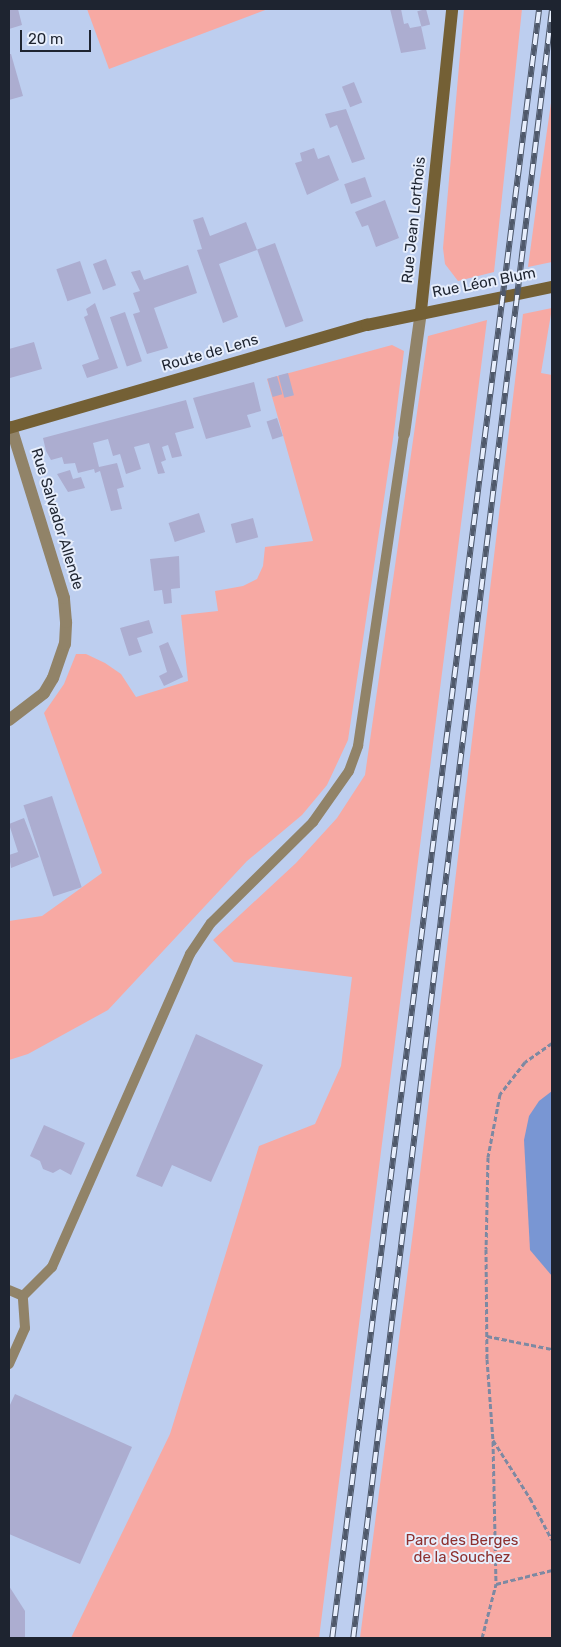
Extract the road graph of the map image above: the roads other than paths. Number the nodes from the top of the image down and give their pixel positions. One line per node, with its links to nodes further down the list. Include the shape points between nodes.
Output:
1 (452, 9): 3 (street, Rue Jean Lorthois)
2 (552, 287): 3 (street, Rue Léon Blum)
3 (421, 312): 4 (street, Route de Lens); 5 (street, Rue Jean Lorthois)
4 (10, 428): 6 (street, Rue Salvador Allende, via 64,598 66,622 65,644 53,678 44,693)
5 (404, 434): 8 (lane, via 358,746 349,771 313,822 211,923 190,954 52,1267)
6 (9, 720)
7 (9, 1290): 8 (lane)
8 (23, 1296): 9 (lane, via 25,1328)
9 (9, 1364)

